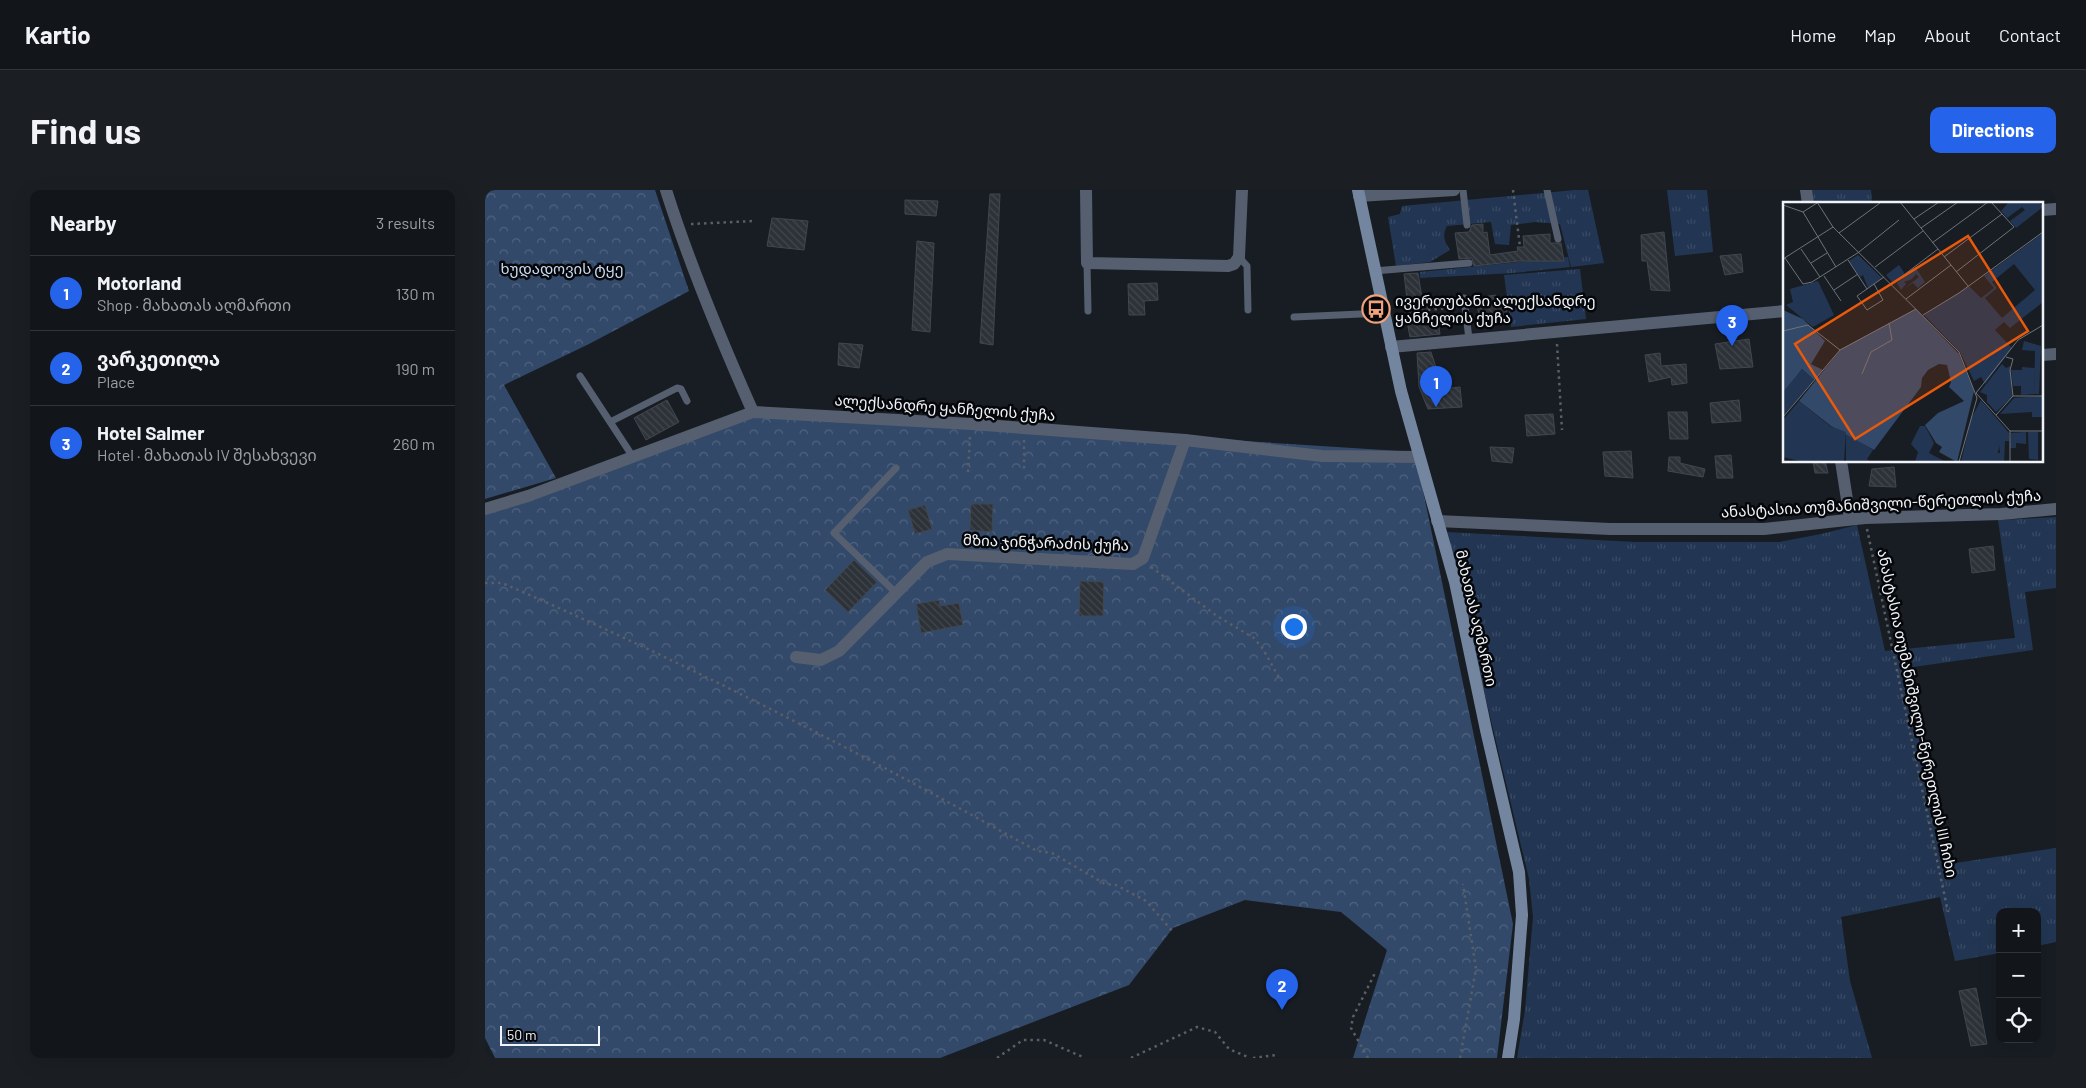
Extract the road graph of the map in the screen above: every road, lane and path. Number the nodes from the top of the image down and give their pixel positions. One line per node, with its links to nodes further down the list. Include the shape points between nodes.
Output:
1 (666, 190): 12 (street)
2 (1086, 190): 17 (street)
3 (1242, 190): 16 (street)
4 (1454, 190): 8 (street)
5 (1463, 190): 13 (lane)
6 (1513, 190): 15 (path)
7 (1547, 190): 14 (lane)
8 (1358, 193): 19 (main road, მახათას აღმართი)
9 (2056, 209): 10 (street)
10 (2043, 210)
11 (755, 221): 12 (path)
12 (677, 225): 35 (street)
13 (1467, 225)
14 (1558, 239)
15 (1520, 247)
16 (1239, 257): 17 (street, via 1228,266); 22 (lane, via 1247,266)
17 (1087, 263): 24 (lane)
18 (1469, 263): 19 (lane)
19 (1374, 271): 26 (main road, მახათას აღმართი)
20 (1464, 298): 21 (lane)
21 (1465, 306): 23 (path); 29 (lane)
22 (1248, 310)
23 (1428, 310)
24 (1088, 311)
25 (1783, 312): 28 (street)
26 (1383, 313): 27 (lane); 30 (main road, მახათას აღმართი)
27 (1294, 317)
28 (1556, 331): 29 (street); 39 (path)
29 (1469, 339): 30 (street)
30 (1391, 347): 42 (main road, მახათას აღმართი)
31 (2056, 354): 32 (street)
32 (2043, 355)
33 (580, 376): 36 (lane)
34 (687, 401): 36 (lane, via 681,389 677,388)
35 (753, 412): 37 (street, ალექსანდრე ყანჩელის ქუჩა); 41 (street, ალექსანდრე ყანჩელის ქუჩა)
36 (610, 422): 41 (lane)
37 (971, 424): 38 (street, ალექსანდრე ყანჩელის ქუჩა); 45 (path)
38 (1024, 428): 40 (street, ალექსანდრე ყანჩელის ქუჩა); 46 (path)
39 (1562, 430)
40 (1185, 440): 42 (street, ალექსანდრე ყანჩელის ქუჩა, via 1322,456); 52 (street, მზია ჯინჭარაძის ქუჩა)
41 (633, 456): 47 (street, ალექსანდრე ყანჩელის ქუჩა)
42 (1419, 457): 51 (main road, მახათას აღმართი)
43 (1841, 462): 50 (street)
44 (895, 468): 54 (lane, via 834,533)
45 (968, 472)
46 (1025, 472)
47 (485, 509)
48 (2056, 509): 49 (street, ანასტასია თუმანიშვილი-წერეთლის ქუჩა)
49 (1865, 518): 50 (street, ანასტასია თუმანიშვილი-წერეთლის ქუჩა); 58 (path, ანასტასია თუმანიშვილი-წერეთლის III ჩიხი)
50 (1850, 519): 51 (street, ანასტასია თუმანიშვილი-წერეთლის ქუჩა, via 1764,529 1610,529)
51 (1437, 521): 68 (main road, მახათას აღმართი, via 1455,582 1519,872 1522,924 1514,1019)
52 (1143, 558): 54 (street, მზია ჯინჭარაძის ქუჩა, via 1133,564 947,554 927,562); 56 (path, via 1155,571 1217,616 1254,638)
53 (485, 583): 59 (path, via 503,583 643,647 921,786 1037,850 1052,853 1105,884 1115,884 1146,901)
54 (895, 592): 55 (street, მზია ჯინჭარაძის ქუჩა, via 839,651 821,660)
55 (796, 657)
56 (1281, 681)
57 (1463, 884): 67 (path, via 1476,969)
58 (1948, 912)
59 (1174, 933)
60 (1375, 973): 66 (path, via 1353,1017 1351,1028)
61 (1276, 1055): 65 (path)
62 (997, 1058): 63 (path, via 1023,1040 1044,1040)
63 (1085, 1058)
64 (1131, 1058): 65 (path, via 1197,1027 1215,1032 1229,1049)
65 (1251, 1058)
66 (1368, 1058)
67 (1460, 1058)
68 (1507, 1058)

